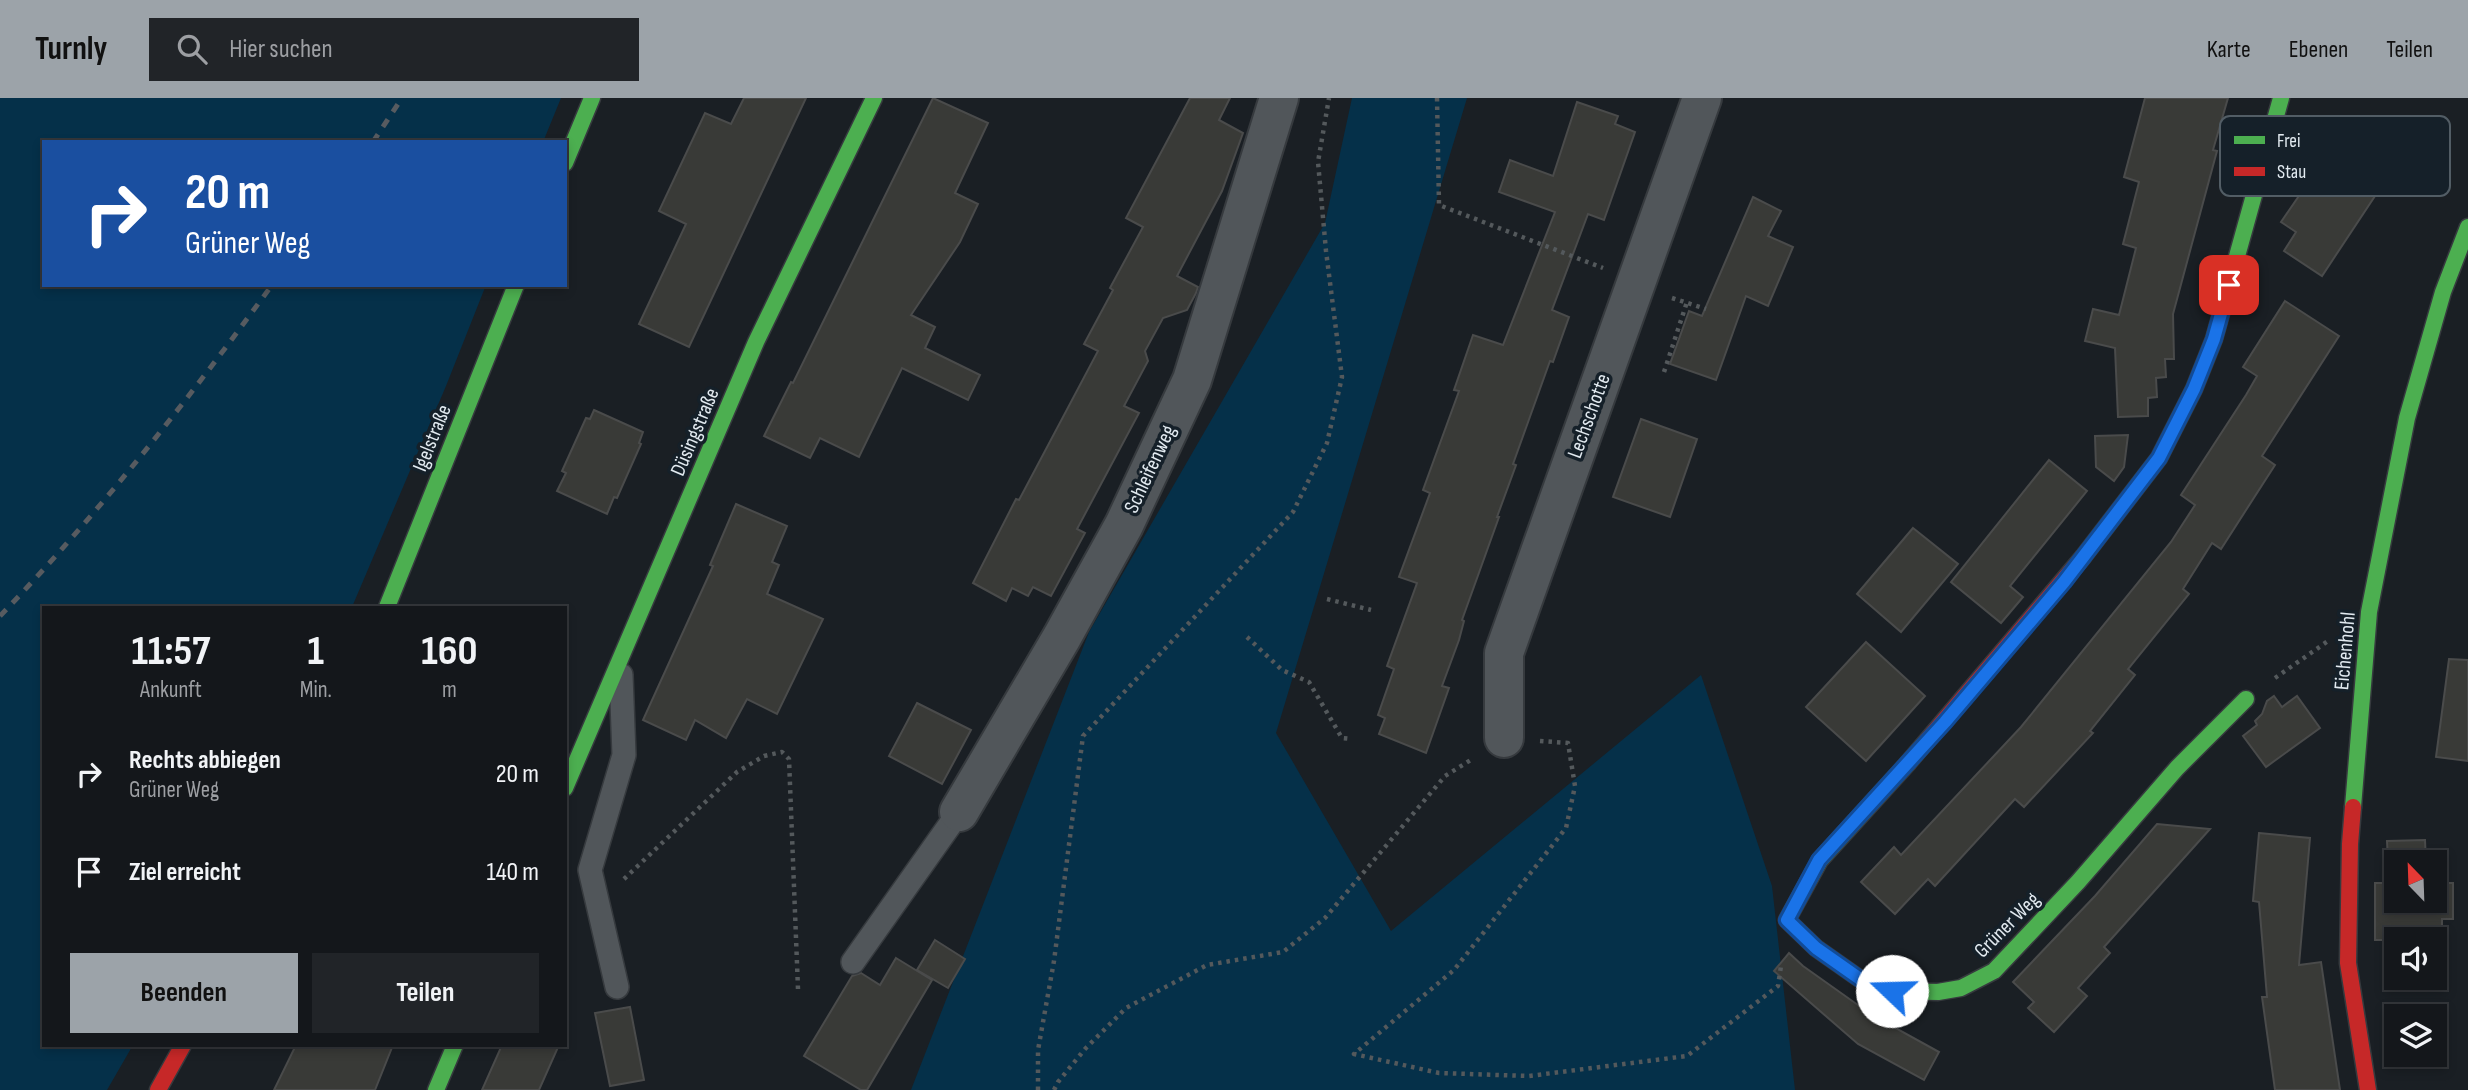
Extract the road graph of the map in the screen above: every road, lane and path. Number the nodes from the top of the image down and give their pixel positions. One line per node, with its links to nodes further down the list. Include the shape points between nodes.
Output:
1 (592, 98): 9 (street)
2 (874, 98): 21 (street, Düsingstraße, via 756,342)
3 (1279, 98): 26 (street, Schleifenweg, via 1192,380 1124,525)
4 (1329, 98): 36 (path, via 1318,162 1342,377 1327,443 1293,512 1083,736 1038,1049)
5 (1437, 98): 12 (path, via 1440,205)
6 (1702, 98): 12 (street, Lechschotte)
7 (2281, 98): 8 (street)
8 (2276, 116)
9 (567, 158)
10 (2254, 196): 28 (street, via 2214,339 2159,458 2064,582 1819,860)
11 (2468, 227): 19 (street, Eichenhohl, via 2443,292 2407,418)
12 (1637, 281): 23 (street, Lechschotte, via 1504,653)
13 (515, 287): 17 (street, Igelstraße)
14 (1686, 302): 15 (path)
15 (1664, 372)
16 (1327, 599): 18 (path)
17 (387, 606)
18 (1371, 610)
19 (2369, 612): 22 (path); 38 (street, Eichenhohl, via 2350,844 2348,963)
20 (1247, 637): 24 (path, via 1282,670 1309,682 1342,738)
21 (621, 658): 25 (street, Düsingstraße); 27 (lane, via 624,755 590,870)
22 (2246, 699): 28 (street, Grüner Weg, via 2177,768 2078,883 1994,971 1978,981 1938,992 1870,986 1816,948)
23 (1504, 738): 28 (path, via 1567,743 1575,786 1566,828 1454,970 1354,1054 1438,1073 1529,1076 1688,1056 1779,986); 37 (path, via 1445,776 1325,918 1283,952 1208,965 1126,1008 1085,1049)
24 (1352, 739)
25 (567, 783)
26 (959, 812): 29 (lane)
27 (598, 903): 30 (lane); 31 (path, via 737,772 764,756 782,752 789,759)
28 (1787, 920)
29 (853, 962)
30 (617, 987)
31 (798, 989)
32 (182, 1047): 34 (street)
33 (454, 1047): 35 (street)
34 (158, 1090)
35 (436, 1090)
36 (1038, 1090)
37 (1054, 1090)
38 (2368, 1090)

